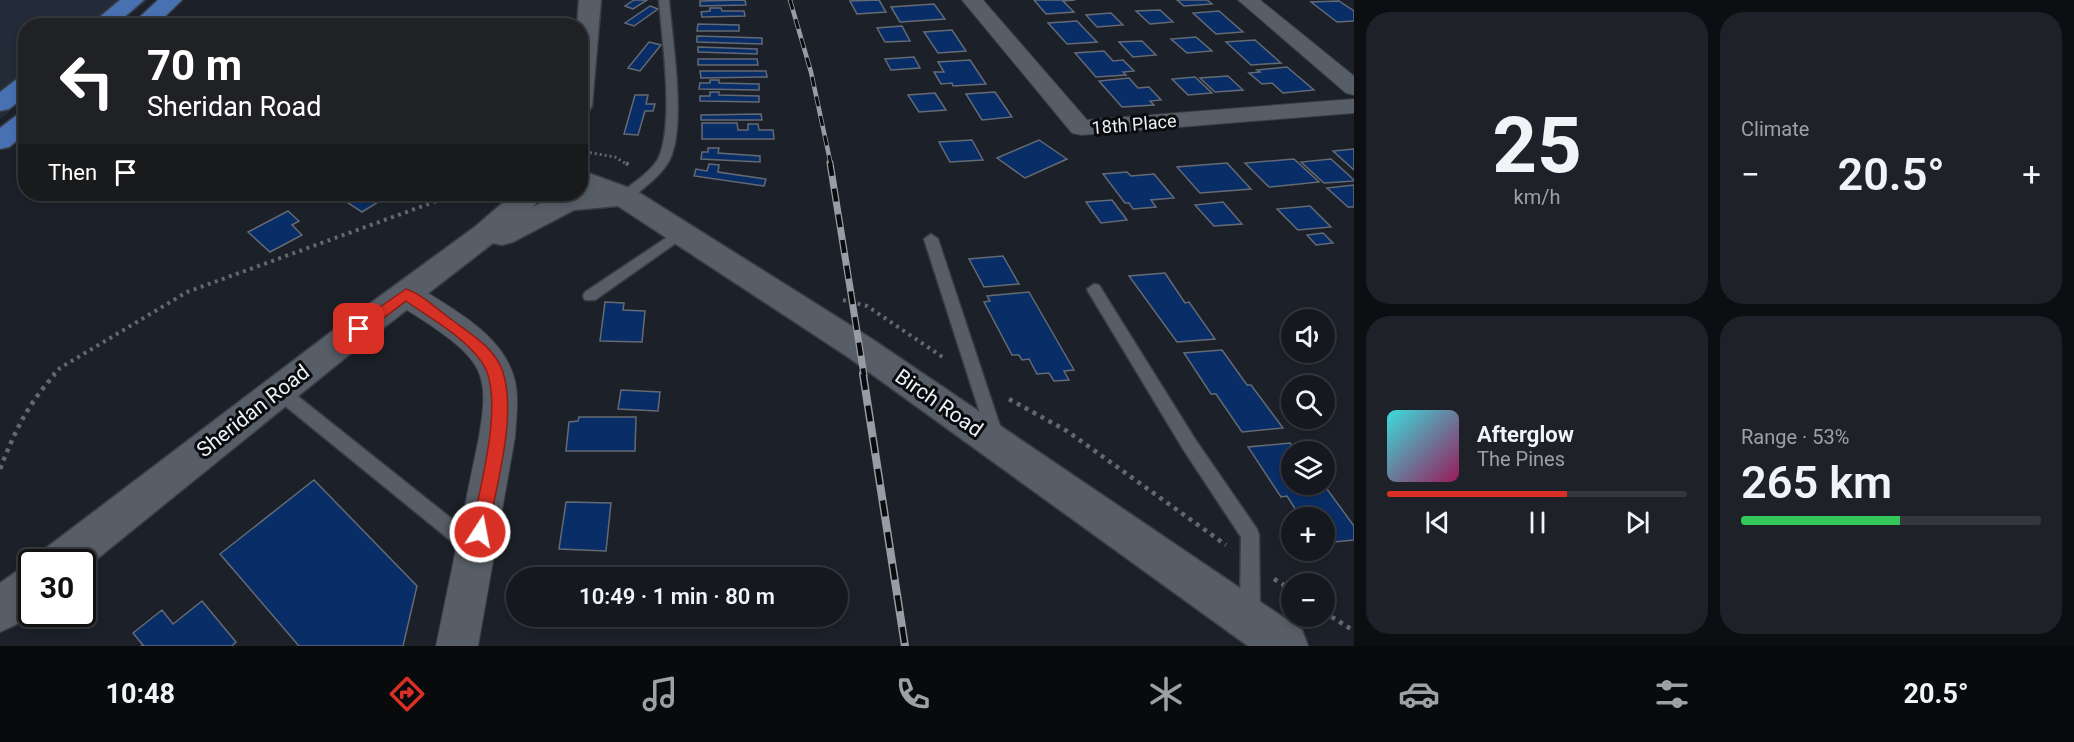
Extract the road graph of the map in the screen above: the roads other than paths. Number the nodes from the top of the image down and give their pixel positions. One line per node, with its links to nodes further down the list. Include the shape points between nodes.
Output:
1 (133, 0): 7 (main road)
2 (171, 0): 8 (main road)
3 (590, 0): 9 (street)
4 (664, 0): 17 (lane, via 670,137 664,158)
5 (972, 0): 13 (street, 18th Place, via 1081,128)
6 (1248, 0): 10 (street)
7 (110, 18)
8 (150, 18)
9 (588, 21)
10 (1354, 88)
11 (18, 90): 12 (main road)
12 (0, 104)
13 (1354, 106)
14 (18, 126): 15 (main road)
15 (0, 141)
16 (588, 180): 17 (street, Birch Road)
17 (636, 187): 18 (street); 21 (street, Birch Road)
18 (588, 197)
19 (522, 201): 23 (street, Sheridan Road)
20 (568, 201): 23 (street)
21 (681, 233): 26 (lane); 28 (street, Birch Road, via 860,348)
22 (931, 239): 28 (lane)
23 (462, 252): 25 (street, Sheridan Road)
24 (1094, 289): 33 (lane, via 1250,535)
25 (406, 294): 27 (street, Sheridan Road); 30 (street, via 474,344 495,372 500,409 497,438)
26 (590, 296)
27 (279, 391): 29 (street, Sheridan Road); 30 (lane)
28 (998, 445): 33 (street, Birch Road)
29 (78, 549)
30 (476, 550): 34 (street)
31 (18, 596): 32 (street)
32 (0, 610)
33 (1250, 621): 35 (street, Birch Road)
34 (457, 646)
35 (1286, 646)

